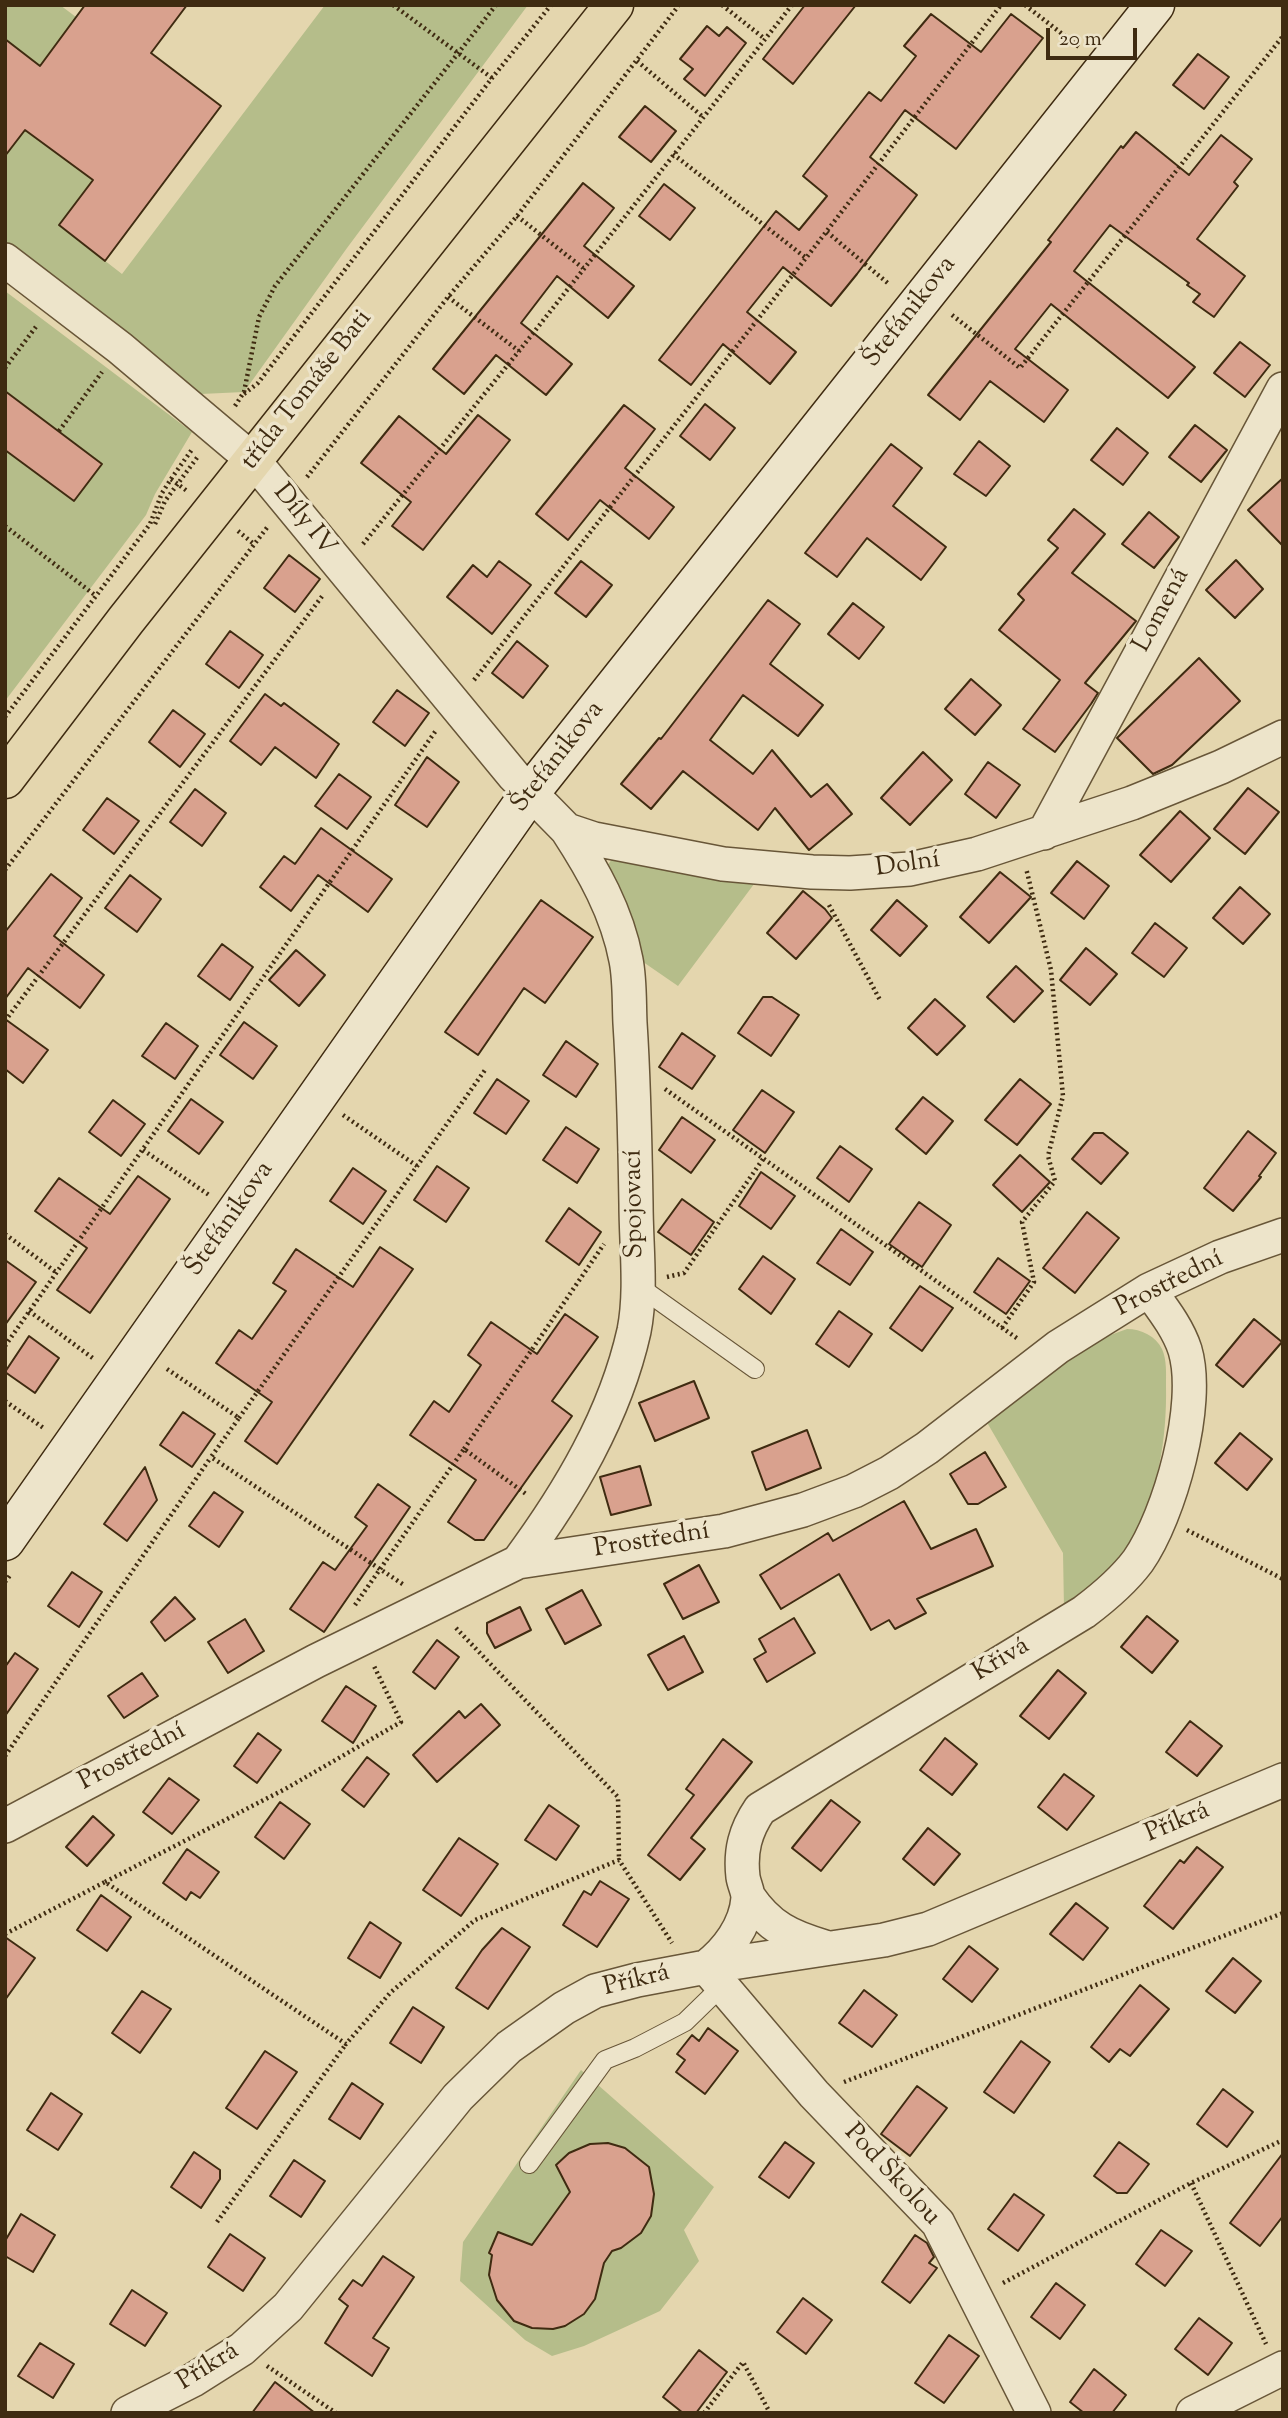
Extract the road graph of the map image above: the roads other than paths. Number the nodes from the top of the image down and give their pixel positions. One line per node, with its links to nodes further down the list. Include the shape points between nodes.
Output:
1 (614, 5): 5 (main road, třída Tomáše Bati)
2 (1154, 5): 8 (street, Štefánikova)
3 (5, 260): 5 (street, Díly IV, via 120,348 225,416)
4 (1283, 390): 10 (street, Lomená)
5 (254, 461): 7 (main road, třída Tomáše Bati); 8 (street, Díly IV)
6 (1283, 737): 10 (street, Dolní, via 1132,803)
7 (5, 779)
8 (530, 793): 9 (street, Dolní); 15 (street, Štefánikova)
9 (567, 830): 10 (street, Dolní, via 723,864 850,873 910,869); 12 (street, Spojovací, via 601,889 626,961)
10 (1031, 837)
11 (1283, 1235): 13 (street, Prostřední, via 1220,1257)
12 (637, 1285): 14 (lane); 16 (street, Spojovací, via 634,1329 597,1434 568,1490)
13 (1149, 1290): 16 (street, Prostřední, via 1044,1358 927,1448 854,1491 724,1531); 19 (street, Křivá, via 1185,1349 1189,1377 1182,1445 1161,1517 1139,1560 1105,1597 1084,1612 760,1809 743,1843)
14 (755, 1369)
15 (5, 1541)
16 (518, 1562): 18 (street, Prostřední, via 361,1638)
17 (1283, 1780): 20 (street, Příkrá, via 928,1929)
18 (5, 1826)
19 (748, 1896): 20 (street, via 759,1913 779,1929); 21 (street, Křivá, via 731,1942)
20 (829, 1948): 21 (street, Příkrá)
21 (706, 1974): 22 (lane, via 684,2022 605,2060); 24 (street, Příkrá, via 637,1980 595,1992 509,2047 458,2097 288,2307 242,2349); 25 (street, Pod Školou, via 938,2223)
22 (530, 2164)
23 (1277, 2362): 26 (street)
24 (128, 2413)
25 (1034, 2413)
26 (1194, 2413)

